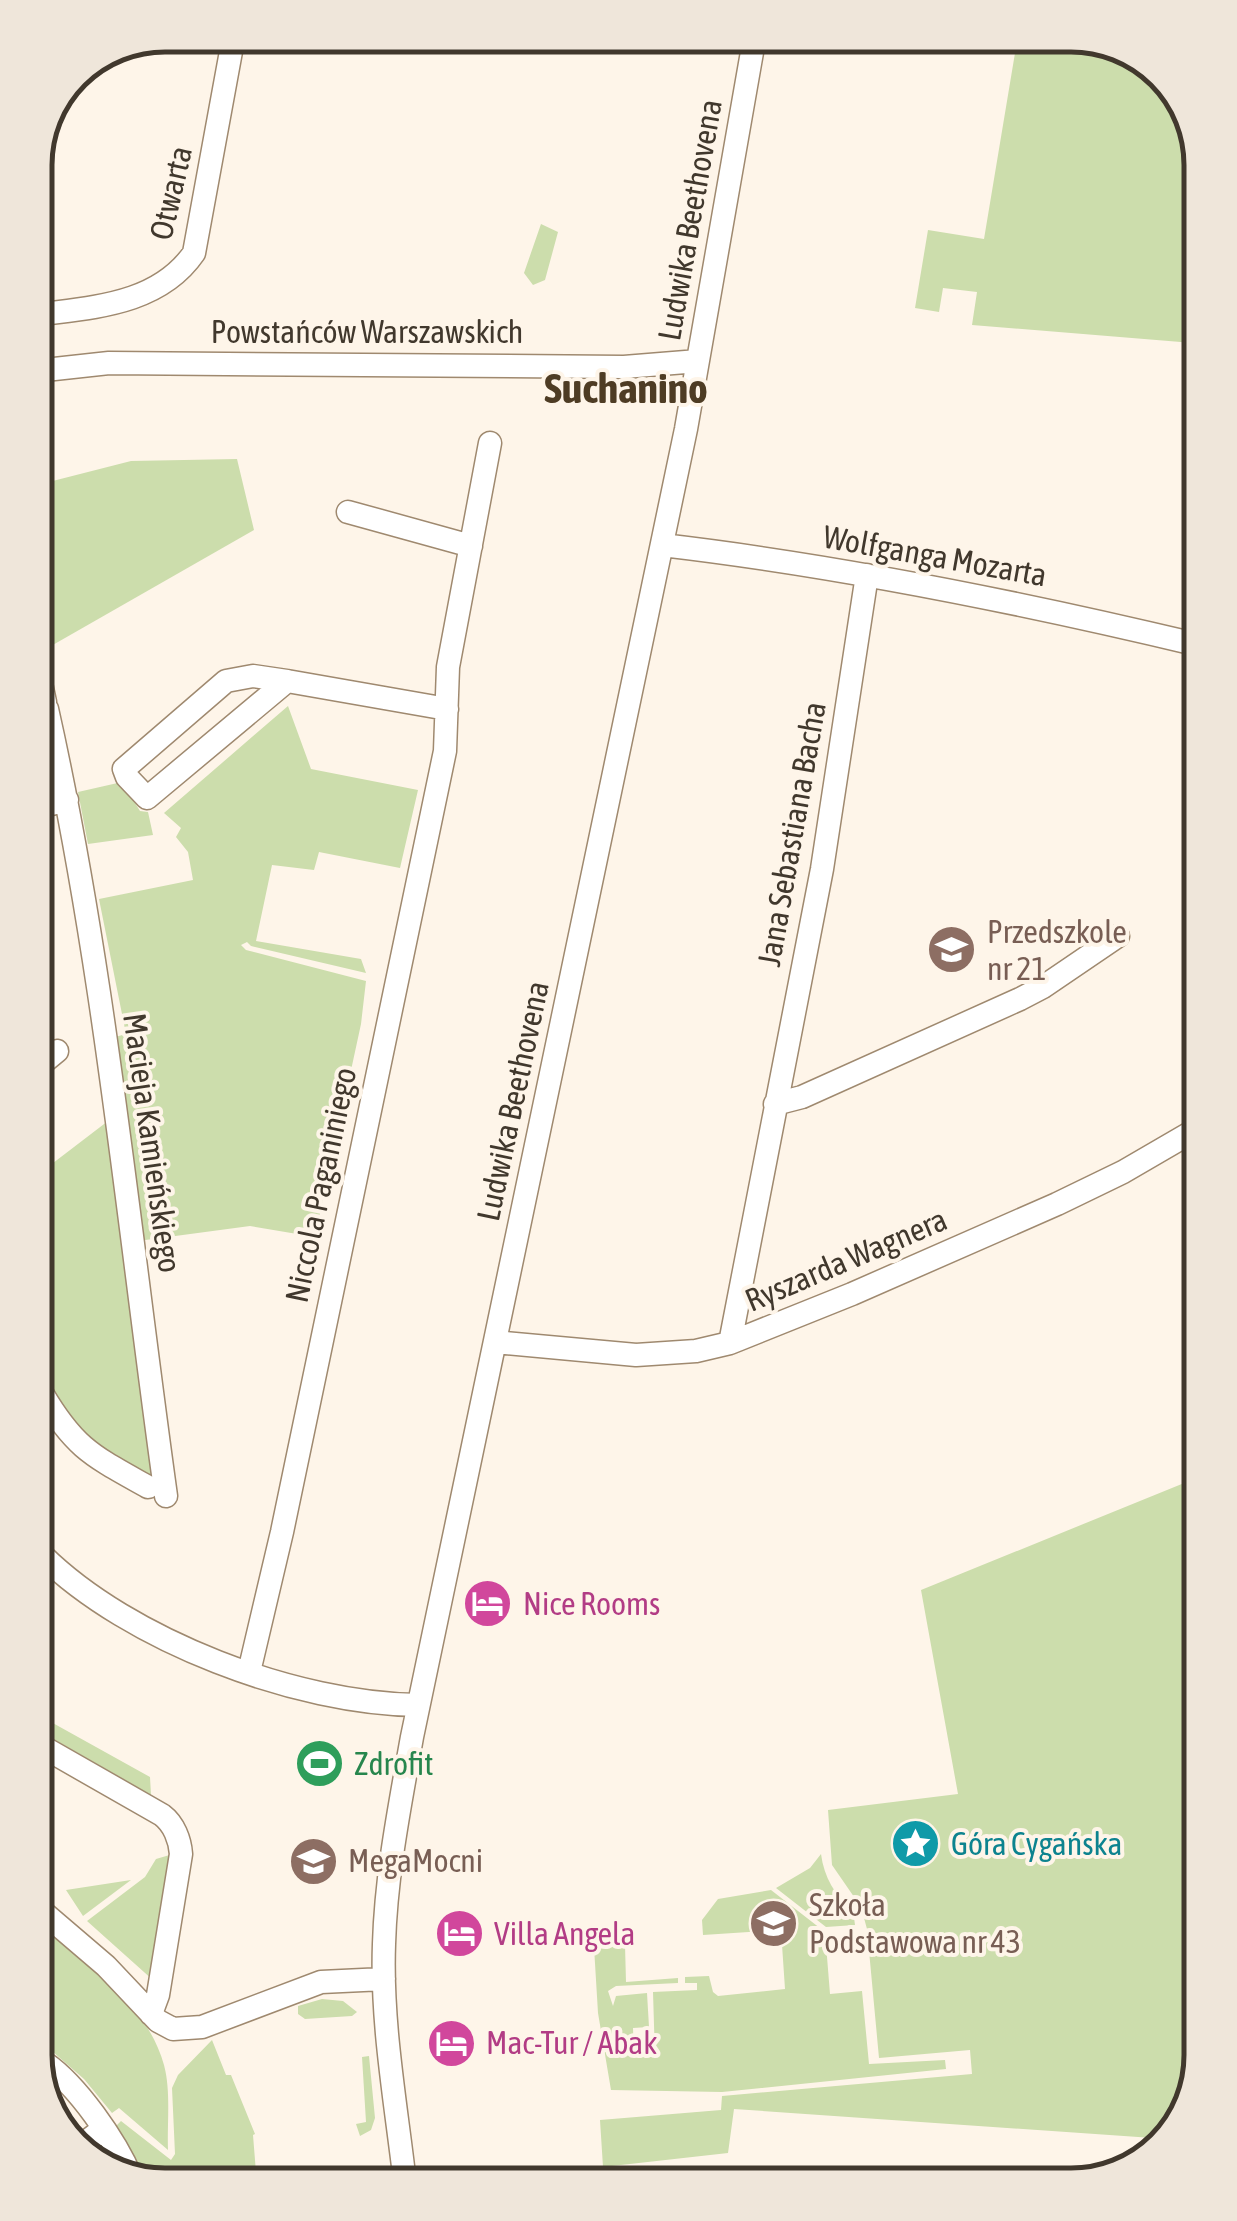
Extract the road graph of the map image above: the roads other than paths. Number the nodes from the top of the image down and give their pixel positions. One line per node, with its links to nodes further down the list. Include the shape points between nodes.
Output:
1 (231, 52): 3 (street, Otwarta, via 194,254 169,280 134,298)
2 (752, 53): 4 (street, Ludwika Beethovena)
3 (53, 312)
4 (698, 361): 5 (street, Powstańców Warszawskich, via 624,367 109,363); 8 (street, Ludwika Beethovena)
5 (53, 370)
6 (490, 443): 9 (street, Niccola Paganiniego)
7 (348, 512): 9 (street)
8 (662, 544): 10 (street, Wolfganga Mozarta); 20 (street, Ludwika Beethovena)
9 (472, 546): 13 (street, Niccola Paganiniego, via 448,668)
10 (867, 574): 11 (street, Wolfganga Mozarta); 18 (street, Jana Sebastiana Bacha, via 822,869)
11 (1184, 642)
12 (286, 681): 12 (street, via 252,676 226,682 124,769 126,776 147,798); 13 (street)
13 (447, 709): 24 (street, Niccola Paganiniego, via 445,751)
14 (53, 736): 15 (street, Macieja Kamieńskiego)
15 (67, 800): 16 (street); 22 (street, Macieja Kamieńskiego, via 111,1072 157,1491 81,1447)
16 (53, 803)
17 (1118, 936): 18 (street, via 1020,999)
18 (775, 1104): 21 (street, Jana Sebastiana Bacha)
19 (1184, 1137): 21 (street, Ryszarda Wagnera, via 1058,1204)
20 (495, 1342): 21 (street, Ryszarda Wagnera, via 636,1355); 25 (street, Ludwika Beethovena)
21 (730, 1343)
22 (52, 1410)
23 (52, 1563): 24 (street, via 113,1609 202,1656)
24 (249, 1672): 25 (street)
25 (418, 1705): 28 (street, Ludwika Beethovena, via 388,1877)
26 (52, 1752): 29 (street, via 162,1815 178,1840 181,1854)
27 (52, 1920): 29 (street)
28 (384, 1979): 29 (street, via 320,1982 192,2030 166,2026); 34 (street, Ludwika Beethovena)
29 (151, 2014)
30 (54, 2071): 31 (street)
31 (103, 2129): 32 (street); 33 (street)
32 (90, 2139)
33 (120, 2159)
34 (403, 2168)

